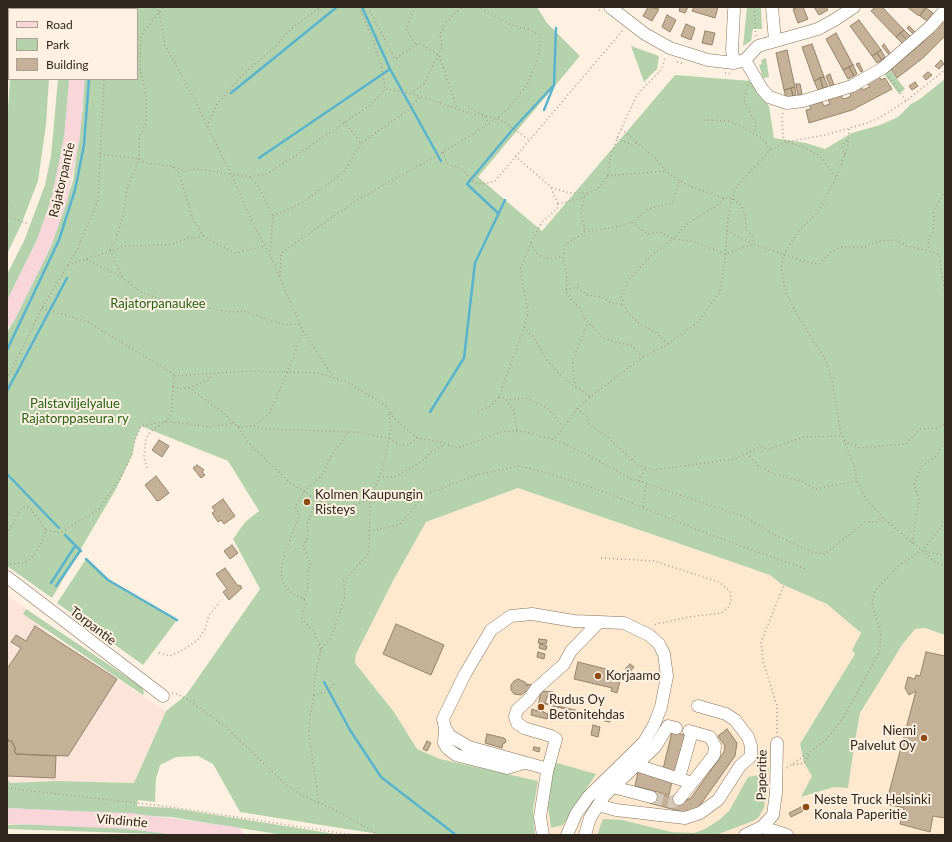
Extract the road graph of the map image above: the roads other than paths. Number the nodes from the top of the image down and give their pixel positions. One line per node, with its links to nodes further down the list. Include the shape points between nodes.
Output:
1 (610, 7): 7 (street, via 629,24 656,42 708,60)
2 (772, 7): 6 (street)
3 (854, 7): 6 (street, via 818,29)
4 (734, 10): 7 (street, via 732,50)
5 (945, 10): 7 (street, via 930,27 883,68 852,86 803,102 787,103 770,97)
6 (775, 41): 7 (street, via 758,46)
7 (739, 61)
8 (77, 80): 9 (main road, Rajatorpantie, via 72,137 59,201 44,243)
9 (7, 318)
10 (7, 577): 12 (street, Torpantie)
11 (599, 622): 17 (street, via 571,651 564,664 536,689 515,717 517,723 524,728 556,740); 17 (street, via 521,614 497,624 469,668 443,719 450,736 469,747); 28 (street, via 624,623 649,634 664,654 667,676 661,707 654,725 647,736 588,797 576,814)
12 (163, 696)
13 (698, 706): 23 (street, via 726,714 735,720 748,737 751,746 751,756 740,766 718,800 700,813 684,818 616,810)
14 (676, 728): 16 (street, via 668,726 655,747)
15 (777, 743): 25 (street, Paperitie, via 775,808 773,815)
16 (636, 765): 18 (street); 20 (street)
17 (548, 770): 27 (street, via 540,817)
18 (677, 777): 19 (street); 19 (street, via 691,732 710,737 715,746 714,755)
19 (692, 783): 22 (street)
20 (612, 787): 21 (street); 23 (street)
21 (651, 797)
22 (679, 799)
23 (598, 805): 29 (street, via 590,818)
24 (7, 816): 26 (main road, Vihdintie, via 130,821)
25 (762, 827): 30 (street, Paperitie); 31 (street)
26 (235, 835)
27 (543, 835)
28 (567, 835)
29 (585, 835)
30 (745, 835)
31 (787, 835)

